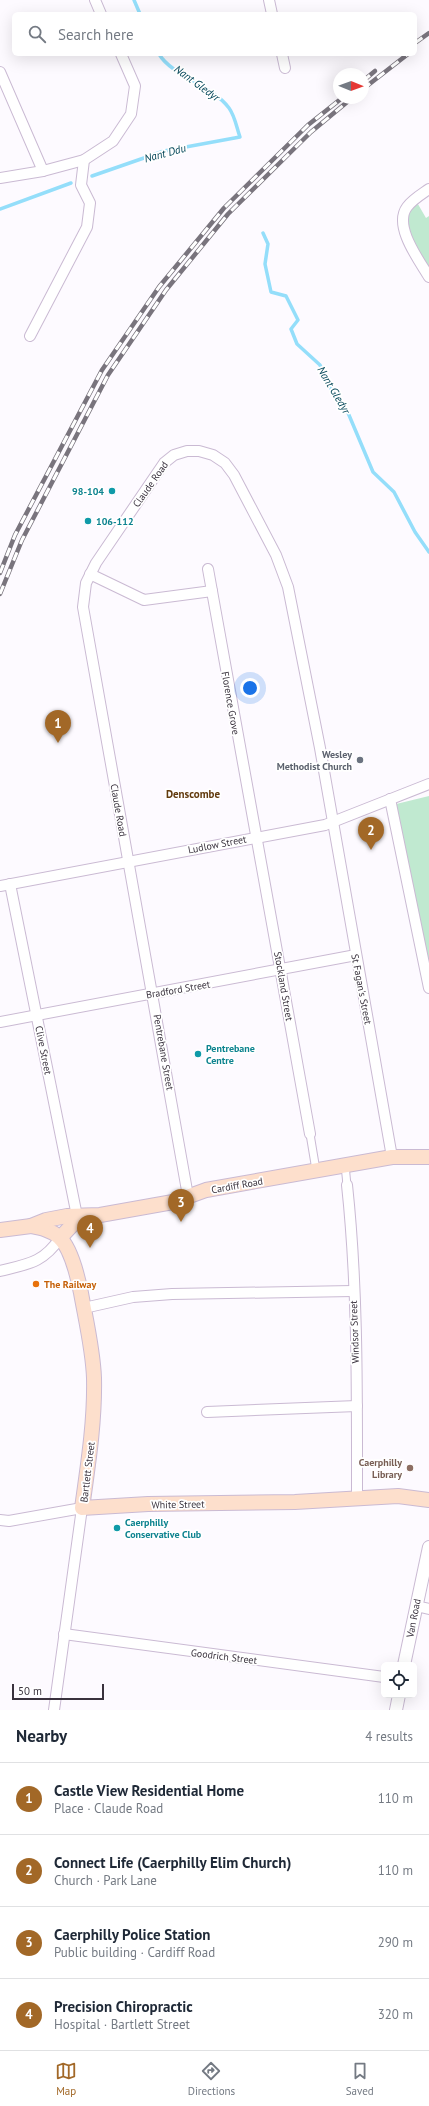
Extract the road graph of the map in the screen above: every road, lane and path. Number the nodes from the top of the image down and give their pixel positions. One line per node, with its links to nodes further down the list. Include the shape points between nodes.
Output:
1 (95, 0): 3 (street)
2 (269, 0): 4 (street)
3 (101, 12)
4 (272, 12)
5 (122, 56): 9 (street, via 135,86 131,114 113,141)
6 (282, 56): 7 (street)
7 (285, 68)
8 (0, 72): 10 (street)
9 (84, 160): 10 (street); 14 (street, via 81,185 90,203 87,227)
10 (43, 170): 11 (street)
11 (0, 178)
12 (429, 189): 13 (street, via 407,207 403,217 407,239)
13 (429, 277)
14 (30, 336)
15 (208, 569): 17 (street, Florence Grove)
16 (90, 574): 17 (street, via 144,600); 20 (street, Claude Road, via 168,458 187,451 199,451 225,463 276,555 288,587); 22 (street, Claude Road, via 84,591 84,619)
17 (212, 591): 21 (street, Florence Grove)
18 (429, 784): 19 (street, Ludlow Street)
19 (390, 799): 20 (street, Ludlow Street); 27 (street)
20 (332, 822): 21 (street, Ludlow Street); 25 (street, St Fagan's Street)
21 (256, 837): 22 (street, Ludlow Street); 26 (street, Stockland Street)
22 (128, 861): 23 (street, Ludlow Street); 28 (street, Pentrebane Street)
23 (10, 884): 24 (street, Ludlow Street); 29 (street, Clive Street)
24 (0, 886)
25 (356, 955): 26 (street, Bradford Street); 32 (street, St Fagan's Street)
26 (282, 970): 28 (street, Bradford Street); 31 (street, Stockland Street)
27 (429, 988)
28 (153, 994): 29 (street, Bradford Street); 37 (street, Pentrebane Street)
29 (37, 1015): 30 (street, Bradford Street); 38 (street, Clive Street)
30 (0, 1022)
31 (310, 1134): 35 (street)
32 (392, 1157): 33 (main road, Cardiff Road); 34 (main road, Cardiff Road)
33 (429, 1157)
34 (345, 1165): 35 (main road, Cardiff Road); 36 (street, Windsor Street)
35 (316, 1170): 37 (main road, Cardiff Road, via 206,1190)
36 (347, 1185): 43 (street, Windsor Street)
37 (188, 1196): 38 (main road, Cardiff Road, via 173,1202)
38 (77, 1216): 39 (main road, Cardiff Road, via 46,1220); 41 (main road, via 75,1222)
39 (31, 1226): 40 (main road, Cardiff Road); 41 (main road, via 49,1230)
40 (0, 1230)
41 (60, 1238): 42 (street, via 43,1258); 44 (main road, Bartlett Street, via 77,1274)
42 (0, 1271)
43 (353, 1291): 44 (street, via 172,1294 133,1297); 45 (street, Windsor Street)
44 (84, 1308): 49 (main road, Bartlett Street, via 94,1386 91,1443)
45 (357, 1406): 46 (street); 47 (street, Windsor Street)
46 (207, 1412)
47 (357, 1500): 48 (main road, White Street, via 398,1496); 49 (main road, White Street, via 148,1504)
48 (429, 1500)
49 (82, 1508): 50 (street, White Street, via 9,1521); 54 (street, Bartlett Street)
50 (0, 1520)
51 (429, 1548): 52 (street, Van Road)
52 (416, 1606): 53 (street); 55 (street, Van Road)
53 (429, 1608)
54 (64, 1634): 56 (street, Goodrich Street); 58 (street, Bartlett Street)
55 (405, 1662)
56 (381, 1677)
57 (398, 1698): 59 (street)
58 (54, 1710)
59 (396, 1710)

